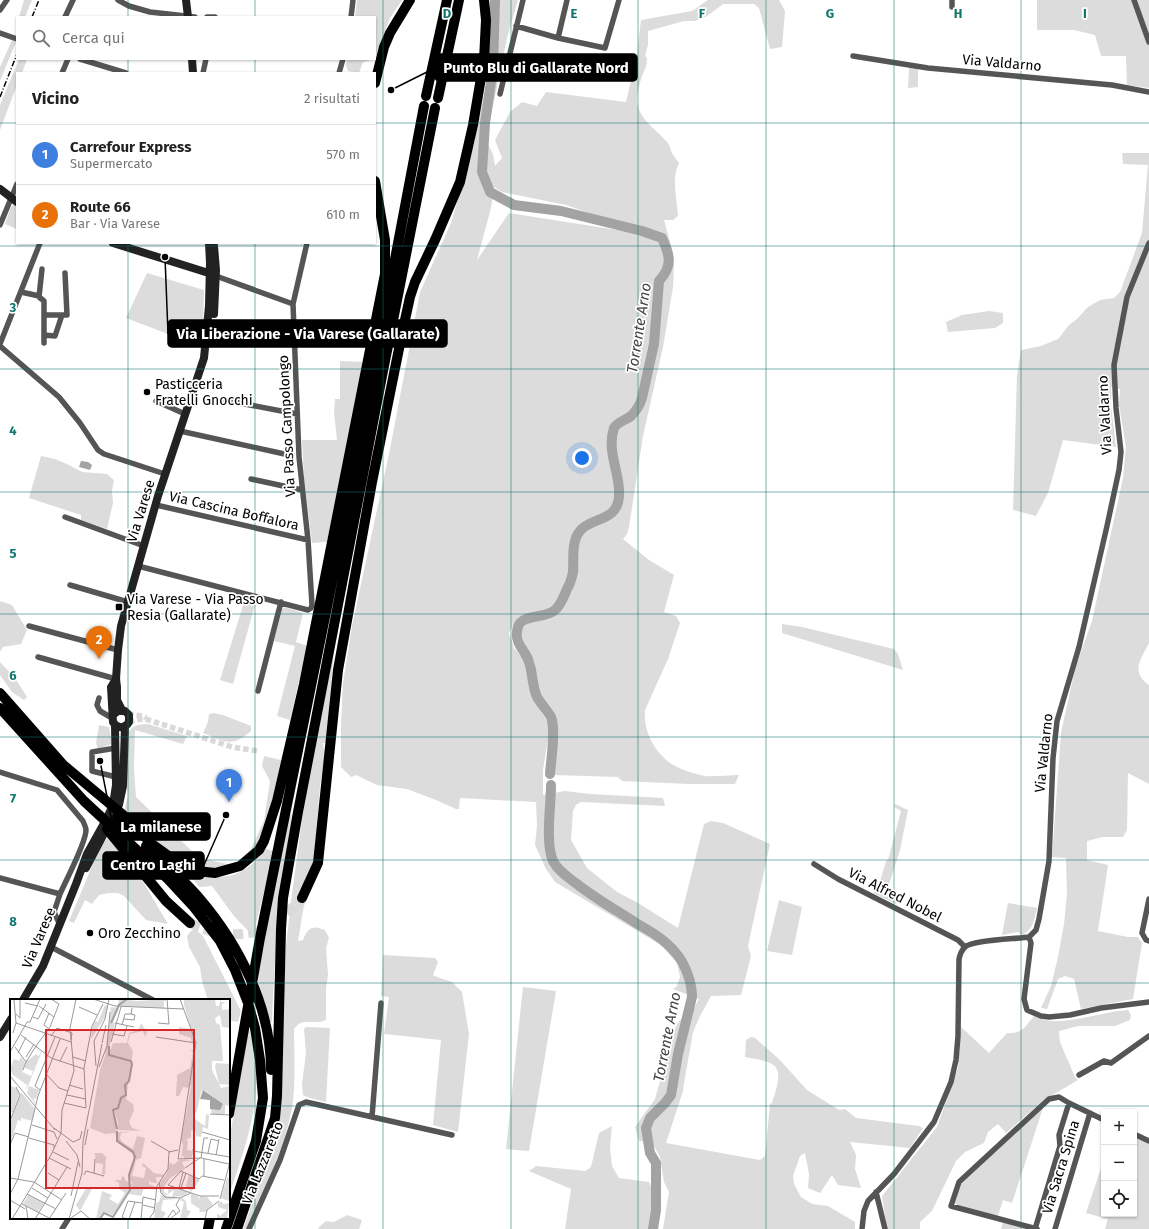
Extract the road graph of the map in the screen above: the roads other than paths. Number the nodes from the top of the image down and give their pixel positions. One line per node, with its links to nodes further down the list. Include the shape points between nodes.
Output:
1 (7, 0): 16 (street)
2 (73, 0): 17 (street)
3 (118, 0): 18 (street, via 150,12)
4 (186, 0): 18 (main road)
5 (353, 0): 19 (street)
6 (410, 0): 37 (highway, via 390,33)
7 (447, 0): 116 (highway, via 425,101 359,452 260,938)
8 (459, 0): 123 (highway, via 382,376 289,860 281,929 277,1096 275,1118)
9 (484, 0): 98 (highway, via 484,60 473,125 460,182 410,297 372,482 338,670 318,863)
10 (523, 0): 20 (street)
11 (568, 0): 22 (street)
12 (619, 0): 22 (street, via 605,48)
13 (952, 0): 15 (street)
14 (1134, 0): 24 (street)
15 (952, 7)
16 (0, 10)
17 (65, 16)
18 (190, 16)
19 (351, 16)
20 (516, 26): 22 (street); 39 (street)
21 (0, 33): 23 (street)
22 (558, 38)
23 (16, 39)
24 (1149, 42)
25 (852, 56): 38 (street, Via Valdarno, via 928,68 1112,85)
26 (68, 60): 32 (street)
27 (83, 60): 31 (street)
28 (192, 60): 34 (main road)
29 (206, 60): 35 (street)
30 (343, 60): 36 (street)
31 (109, 70): 33 (street)
32 (62, 72)
33 (120, 72)
34 (194, 72)
35 (203, 72)
36 (338, 72)
37 (376, 79)
38 (1149, 92)
39 (500, 94)
40 (376, 187): 91 (highway, via 385,240 385,274 304,684 277,801 264,840 253,856 240,866 215,873 197,871 177,862 152,844 122,814)
41 (0, 189): 43 (main road)
42 (16, 189): 43 (street)
43 (14, 200): 44 (street)
44 (0, 225)
45 (1149, 243): 102 (street, Via Valdarno, via 1127,297 1114,365 1121,452 1119,470 1079,647 1057,722 1049,861 1039,919 1036,930)
46 (40, 244): 54 (street)
47 (116, 244): 53 (main road)
48 (209, 244): 53 (main road, Via Varese)
49 (214, 244): 53 (main road, Via Varese)
50 (307, 244): 56 (street, Via Passo Campolongo)
51 (42, 269): 55 (street)
52 (65, 273): 58 (street, via 67,315)
53 (213, 275): 56 (street); 64 (main road, Via Varese, via 205,354)
54 (21, 292): 55 (street); 61 (street)
55 (39, 296): 57 (street, via 44,301)
56 (293, 304): 65 (street, Via Passo Campolongo)
57 (44, 315): 58 (street); 59 (street)
58 (62, 315): 59 (street, via 55,336)
59 (44, 335): 60 (street)
60 (44, 344)
61 (0, 345): 68 (street, via 60,397 98,450)
62 (224, 400): 65 (street)
63 (156, 401): 64 (street)
64 (185, 414): 66 (main road, Via Varese)
65 (297, 414): 70 (street, Via Passo Campolongo)
66 (180, 431): 67 (street); 68 (main road, Via Varese)
67 (289, 455)
68 (165, 474): 71 (main road, Via Varese)
69 (251, 479): 70 (street)
70 (302, 490): 73 (street, Via Passo Campolongo)
71 (156, 505): 73 (street, Via Cascina Boffalora); 74 (main road, Via Varese)
72 (65, 517): 74 (street)
73 (308, 540): 78 (street, Via Passo Campolongo, via 312,606 308,610)
74 (144, 546): 75 (main road, Via Varese)
75 (138, 566): 77 (main road, Via Varese); 78 (street)
76 (70, 585): 77 (street)
77 (128, 602): 80 (main road, Via Varese)
78 (281, 602): 83 (street)
79 (29, 626): 80 (street)
80 (118, 650): 82 (main road, Via Varese)
81 (38, 657): 82 (street)
82 (116, 679): 87 (main road, Via Varese, via 117,700); 88 (main road, Via Varese, via 111,687)
83 (258, 691)
84 (0, 693): 91 (highway)
85 (99, 698): 88 (street, via 97,705 100,712)
86 (0, 708): 94 (highway)
87 (122, 710): 88 (main road, via 116,712); 89 (main road, via 129,718 128,724)
88 (113, 719): 89 (main road, via 120,727); 90 (main road, Via Varese)
89 (124, 727): 93 (main road, Via Varese)
90 (116, 748): 93 (main road, Via Varese); 93 (street, via 92,752 92,772)
91 (62, 763): 103 (highway, via 200,899)
92 (0, 772): 97 (street, via 57,790 83,821 86,830 83,843)
93 (118, 774): 101 (main road, Via Varese, via 123,786 119,805 92,851)
94 (84, 801): 100 (highway, via 152,886); 103 (highway, via 168,878)
95 (814, 864): 106 (street, Via Alfred Nobel, via 838,879 958,940)
96 (0, 878): 97 (street)
97 (60, 894): 101 (street, via 54,912)
98 (302, 898)
99 (1149, 899): 104 (street, via 1142,933)
100 (190, 923)
101 (60, 925): 105 (main road, Via Varese)
102 (1029, 937): 106 (street, via 975,942); 109 (street, via 1031,942 1024,999 1026,1010 1049,1017)
103 (224, 939): 123 (highway, via 258,997 266,1025 271,1057 271,1096); 125 (highway, via 255,1028 262,1098 256,1141)
104 (1149, 941)
105 (51, 947): 107 (main road, Via Varese); 108 (street)
106 (965, 947): 124 (street, via 959,959 958,1036 951,1082 934,1122 894,1174)
107 (25, 999)
108 (151, 999)
109 (1149, 1002)
110 (381, 1003): 118 (street)
111 (10, 1021): 113 (main road)
112 (1149, 1036): 114 (street, via 1111,1063 1104,1061)
113 (0, 1037)
114 (1079, 1075)
115 (1069, 1103): 117 (street); 136 (street, via 1059,1135 1060,1146); 136 (street, via 1059,1097 1050,1099 959,1182 951,1206)
116 (230, 1108)
117 (1090, 1113): 119 (street); 137 (street, Via Sacra Spina)
118 (372, 1117): 120 (street); 133 (street, Via Lazzaretto, via 306,1102 299,1104 280,1160)
119 (1101, 1118)
120 (452, 1135)
121 (1137, 1136): 122 (street)
122 (1149, 1142)
123 (266, 1143): 132 (highway)
124 (876, 1192): 134 (street, via 868,1201); 135 (street)
125 (230, 1217)
126 (68, 1219): 129 (street)
127 (210, 1219): 130 (highway)
128 (229, 1219): 131 (highway)
129 (62, 1229)
130 (208, 1229)
131 (226, 1229)
132 (236, 1229)
133 (249, 1229)
134 (862, 1229)
135 (885, 1229)
136 (1036, 1229)
137 (1055, 1229)

